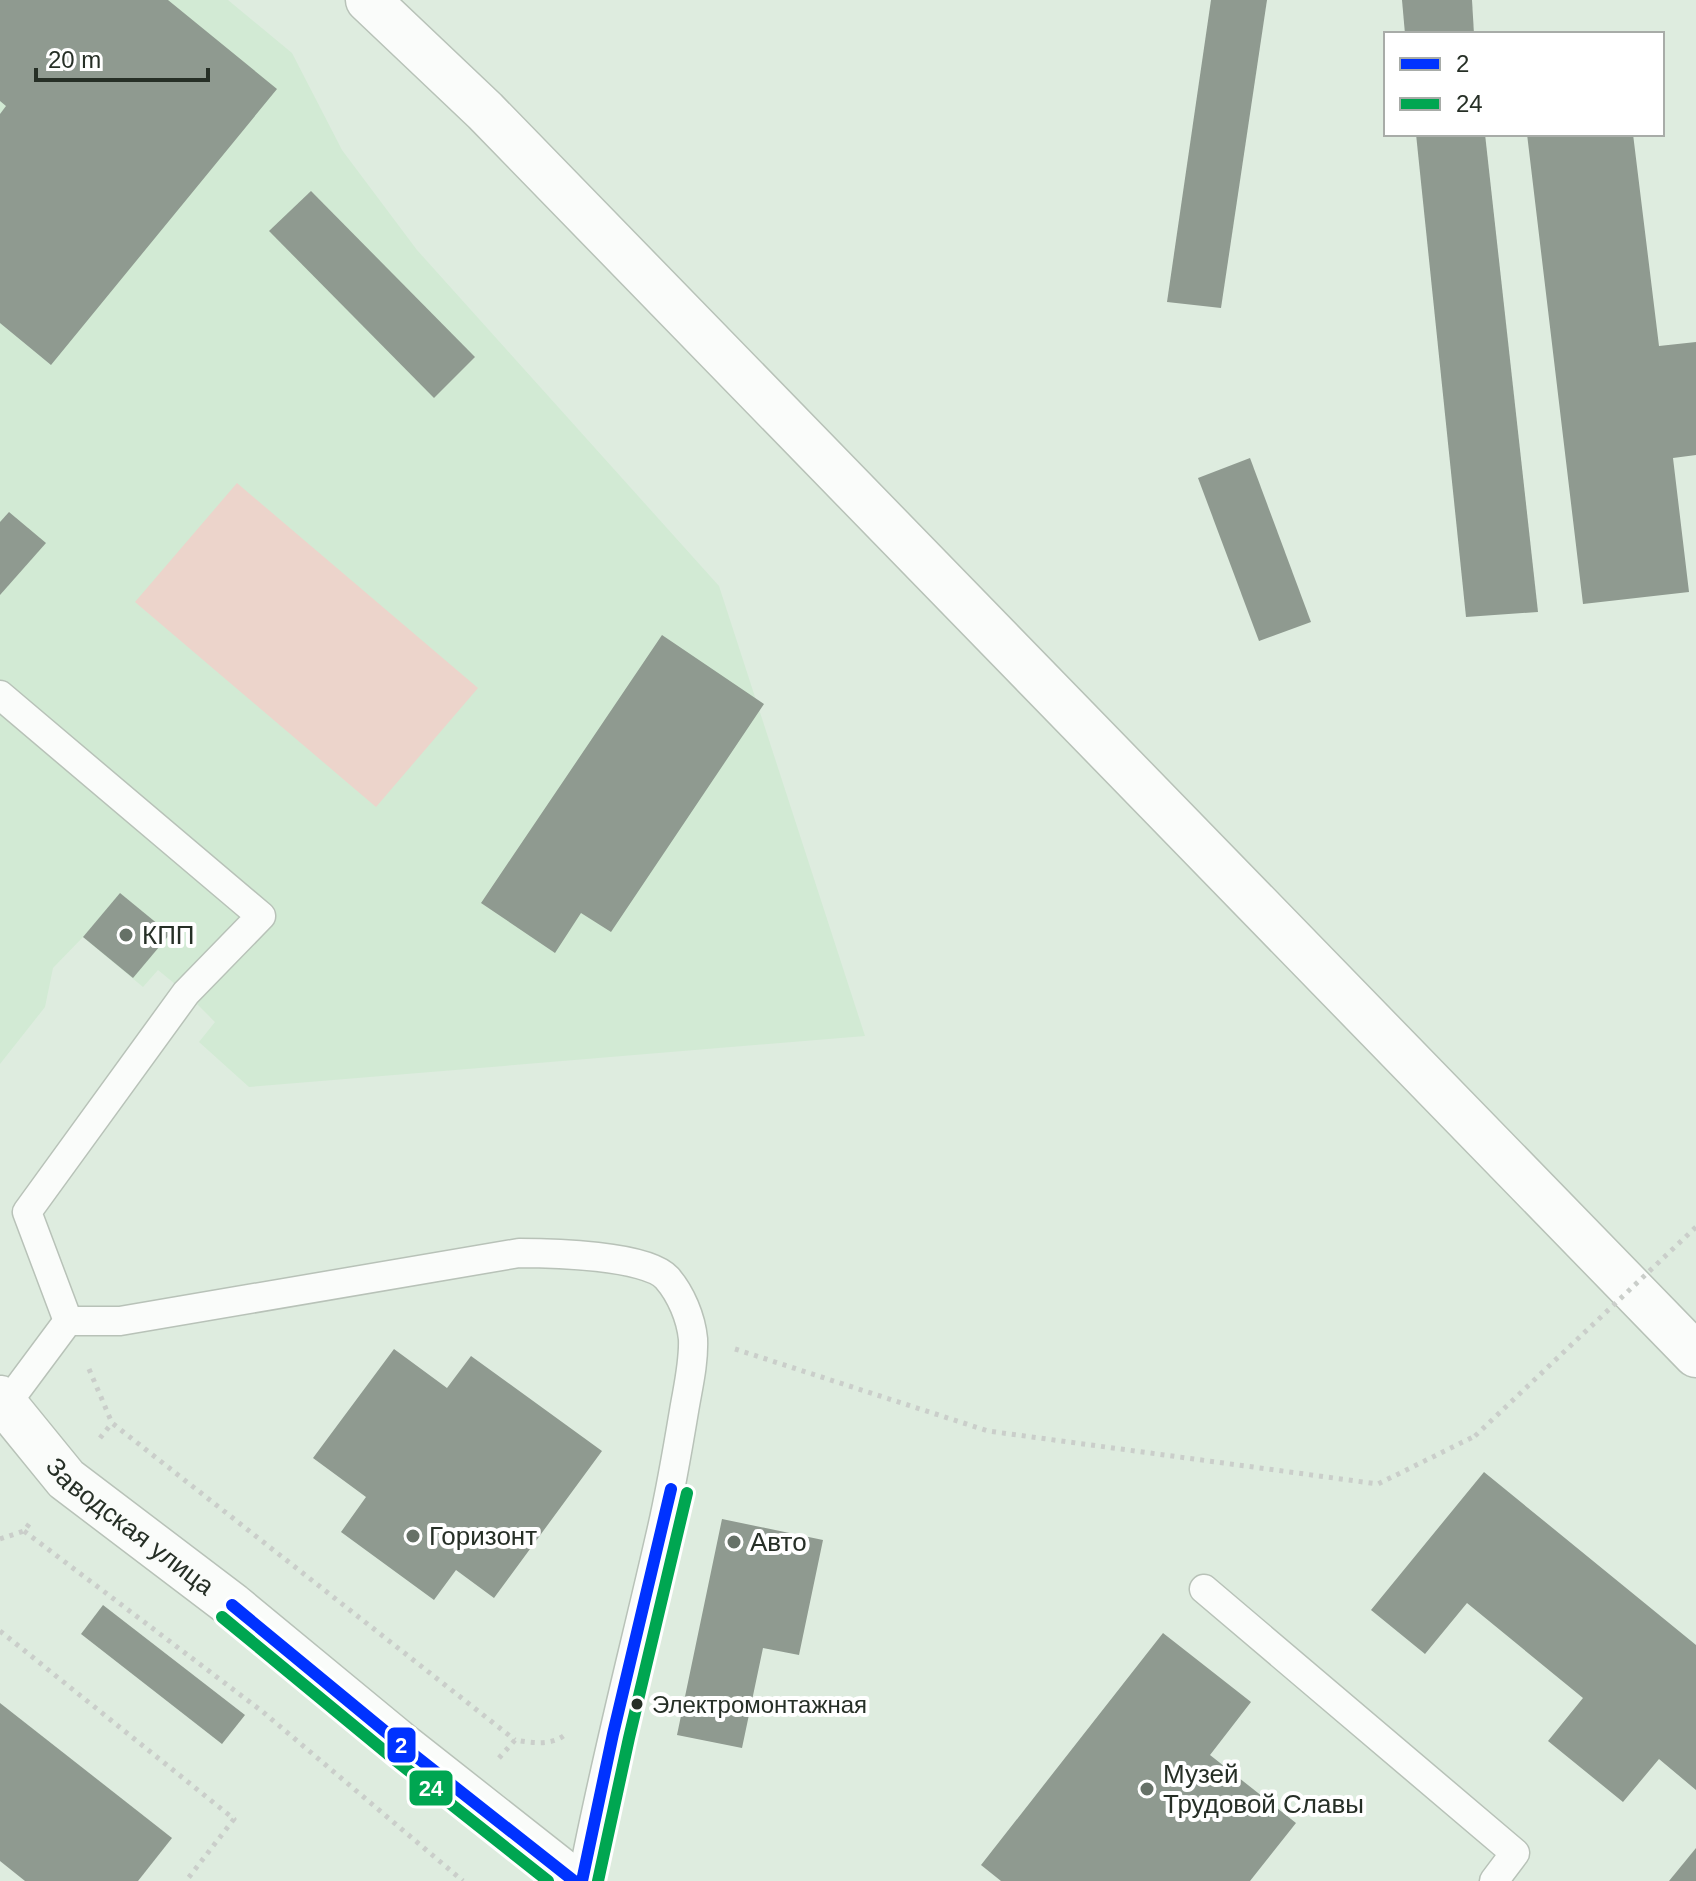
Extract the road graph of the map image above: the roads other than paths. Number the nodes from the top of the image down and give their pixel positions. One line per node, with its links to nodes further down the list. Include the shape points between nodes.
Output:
1 (368, 0): 4 (street, via 485,111)
2 (0, 695): 3 (lane, via 261,916 186,993 27,1212)
3 (68, 1321): 5 (lane); 8 (lane, via 120,1321 519,1253 570,1253 630,1262 665,1275 684,1305 693,1360 671,1489)
4 (1696, 1355)
5 (3, 1401): 7 (street, Заводская улица, via 66,1479 232,1605)
6 (1204, 1589): 9 (lane, via 1515,1853)
7 (574, 1881)
8 (582, 1881)
9 (1494, 1881)

